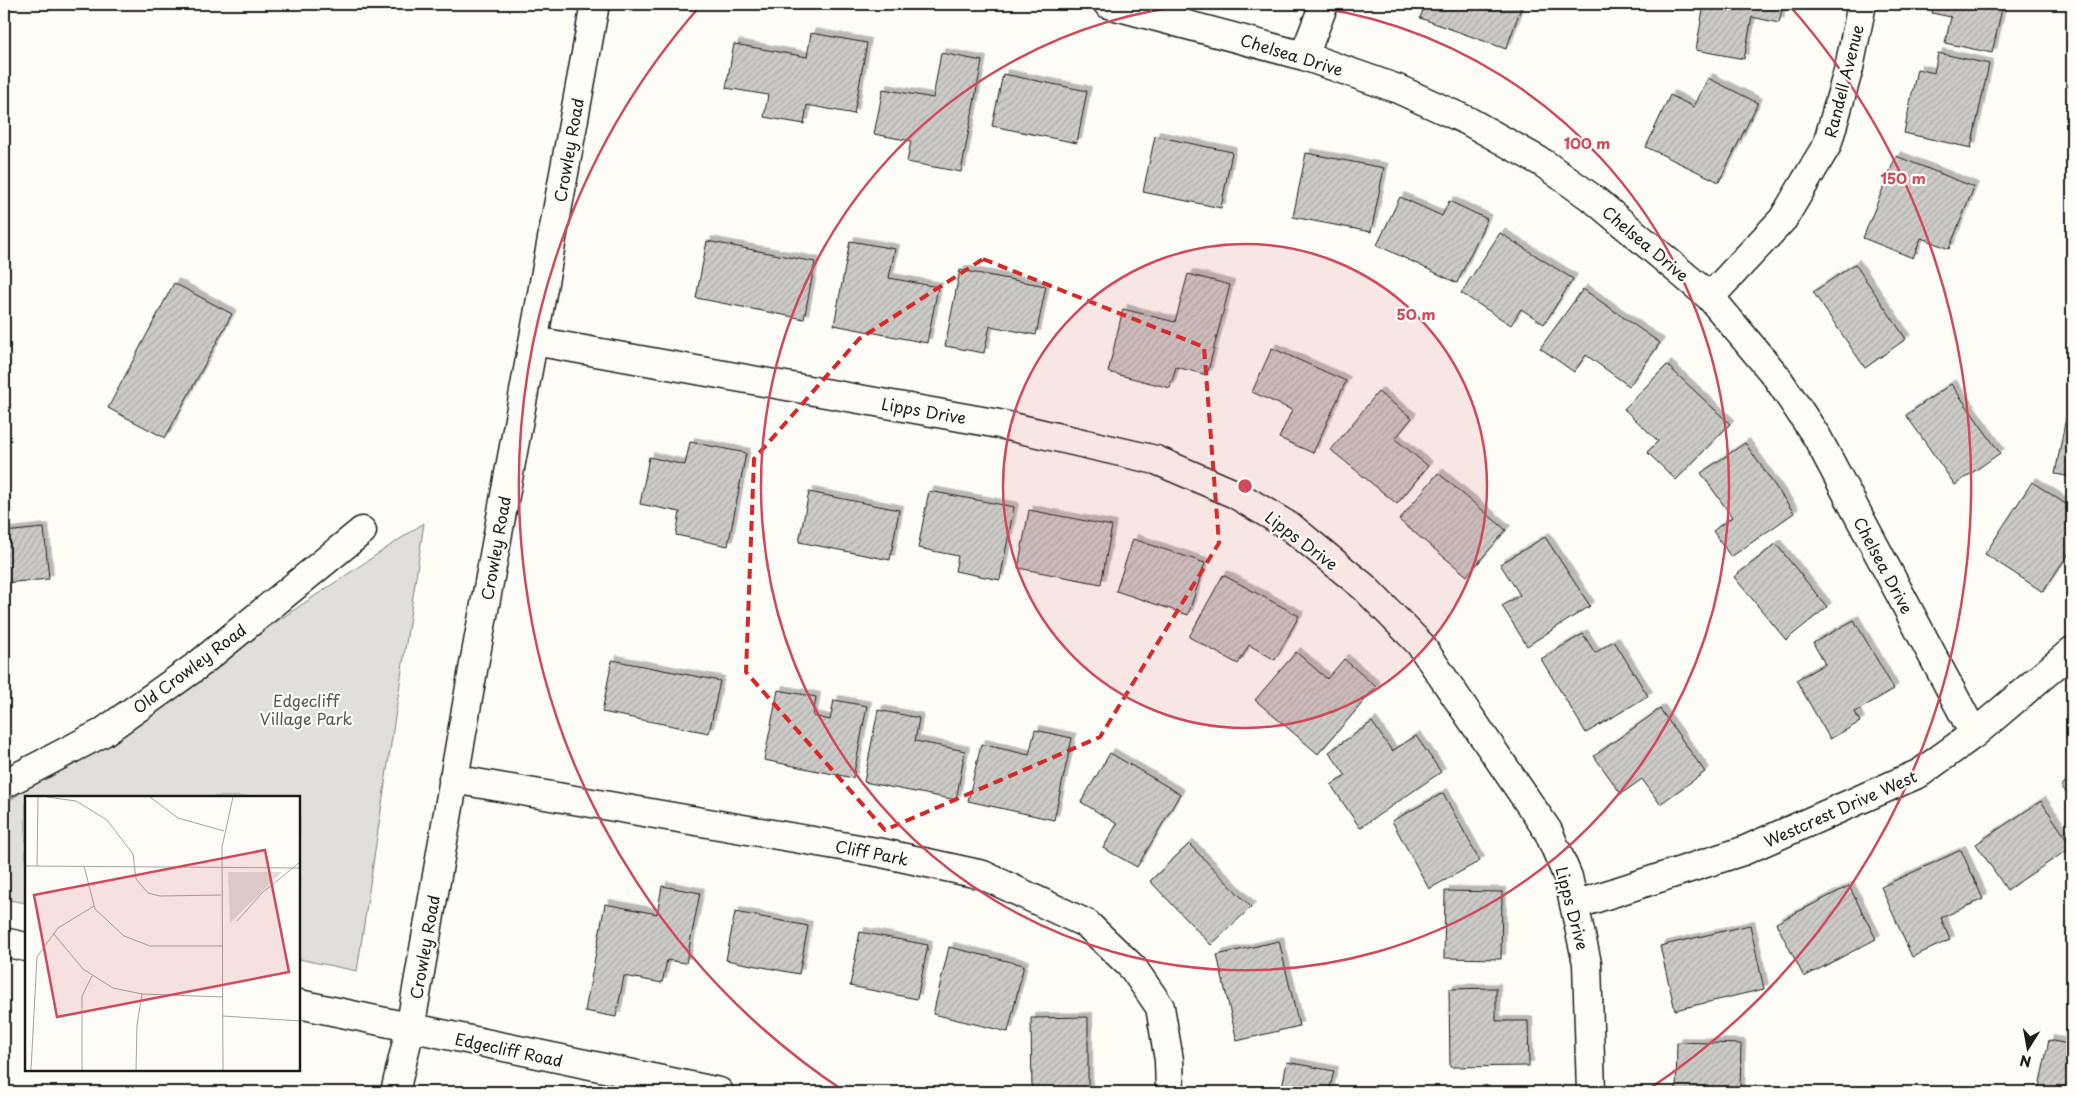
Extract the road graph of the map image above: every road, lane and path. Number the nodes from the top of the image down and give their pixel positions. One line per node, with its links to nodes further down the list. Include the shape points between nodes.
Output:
1 (595, 4): 7 (street, Crowley Road)
2 (1108, 4): 5 (street, Chelsea Drive)
3 (1324, 4): 5 (street)
4 (1862, 4): 6 (street, Randell Avenue, via 1849,68 1827,145 1783,219)
5 (1304, 56): 6 (street, Chelsea Drive, via 1406,93 1468,121 1543,163 1596,201)
6 (1710, 297): 10 (street, Chelsea Drive, via 1776,376 1817,437)
7 (534, 340): 11 (street, Crowley Road); 13 (street, Lipps Drive, via 999,424 1156,460 1235,494 1292,528 1364,587 1420,644 1548,831 1568,877)
8 (362, 531): 12 (street, Old Crowley Road, via 198,664 110,727)
9 (2072, 651): 10 (street, Westcrest Drive West)
10 (1974, 734): 13 (street, Westcrest Drive West, via 1920,773 1743,851)
11 (454, 779): 17 (street, Crowley Road); 20 (street, Cliff Park, via 882,853 984,875 1087,924 1133,968 1160,1007 1169,1060)
12 (4, 784)
13 (1574, 905): 21 (street, Lipps Drive, via 1588,962)
14 (4, 942): 15 (street)
15 (25, 947)
16 (300, 1004): 17 (street, Edgecliff Road)
17 (410, 1029): 18 (street, Crowley Road); 19 (street, Edgecliff Road)
18 (395, 1092)
19 (720, 1092)
20 (1170, 1092)
21 (1591, 1092)

